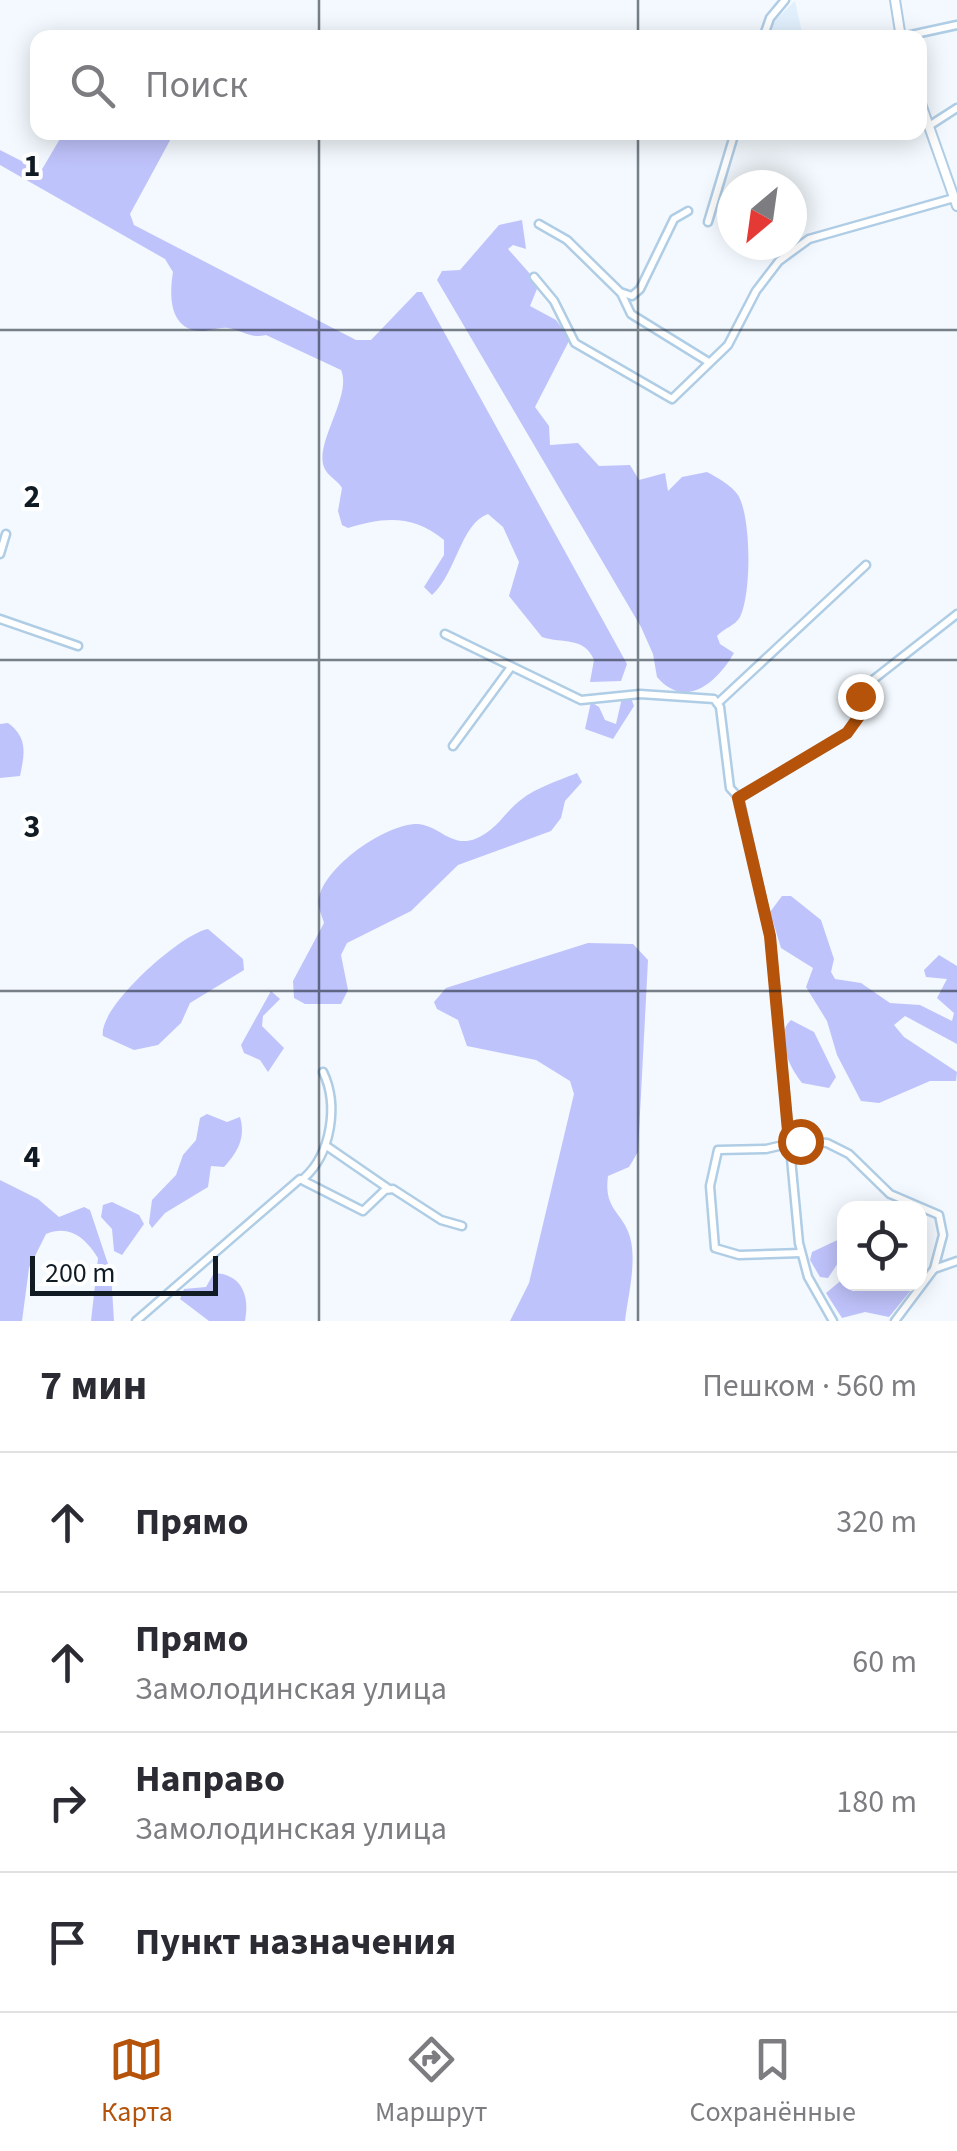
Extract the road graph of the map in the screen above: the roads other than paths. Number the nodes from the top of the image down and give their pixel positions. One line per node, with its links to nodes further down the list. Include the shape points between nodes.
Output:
1 (785, 0): 4 (street)
2 (895, 0): 5 (street)
3 (957, 25): 6 (street)
4 (766, 30)
5 (899, 30)
6 (927, 31)
7 (957, 108): 9 (street)
8 (927, 120): 9 (street)
9 (929, 126): 11 (street)
10 (733, 140): 13 (street)
11 (956, 202): 17 (street, via 810,239 789,252 756,290 728,346)
12 (688, 211): 16 (street, via 674,219 638,292)
13 (708, 222)
14 (538, 224): 16 (street, via 567,240)
15 (534, 276): 17 (street, via 575,342 666,398 679,396)
16 (620, 293): 17 (street, via 631,314)
17 (707, 361)
18 (6, 534): 19 (street)
19 (0, 554)
20 (866, 564): 26 (street)
21 (957, 614): 28 (street, via 860,690 860,715 847,733)
22 (0, 619): 24 (street)
23 (445, 634): 25 (street)
24 (78, 646)
25 (511, 667): 26 (street, via 580,700 640,694); 27 (street)
26 (719, 702): 28 (street, via 727,773)
27 (453, 746)
28 (738, 798): 30 (street, via 770,936)
29 (322, 1072): 31 (street, via 331,1096)
30 (789, 1142): 35 (street); 35 (street, via 718,1150 709,1207 718,1251); 37 (street, via 834,1145 890,1194 934,1209 943,1236)
31 (328, 1147): 32 (street); 33 (street)
32 (304, 1178): 33 (street, via 363,1211); 38 (street)
33 (389, 1188): 34 (street)
34 (462, 1226)
35 (801, 1253): 39 (street)
36 (957, 1261): 37 (street)
37 (934, 1269): 40 (street)
38 (136, 1321)
39 (833, 1321)
40 (895, 1321)

